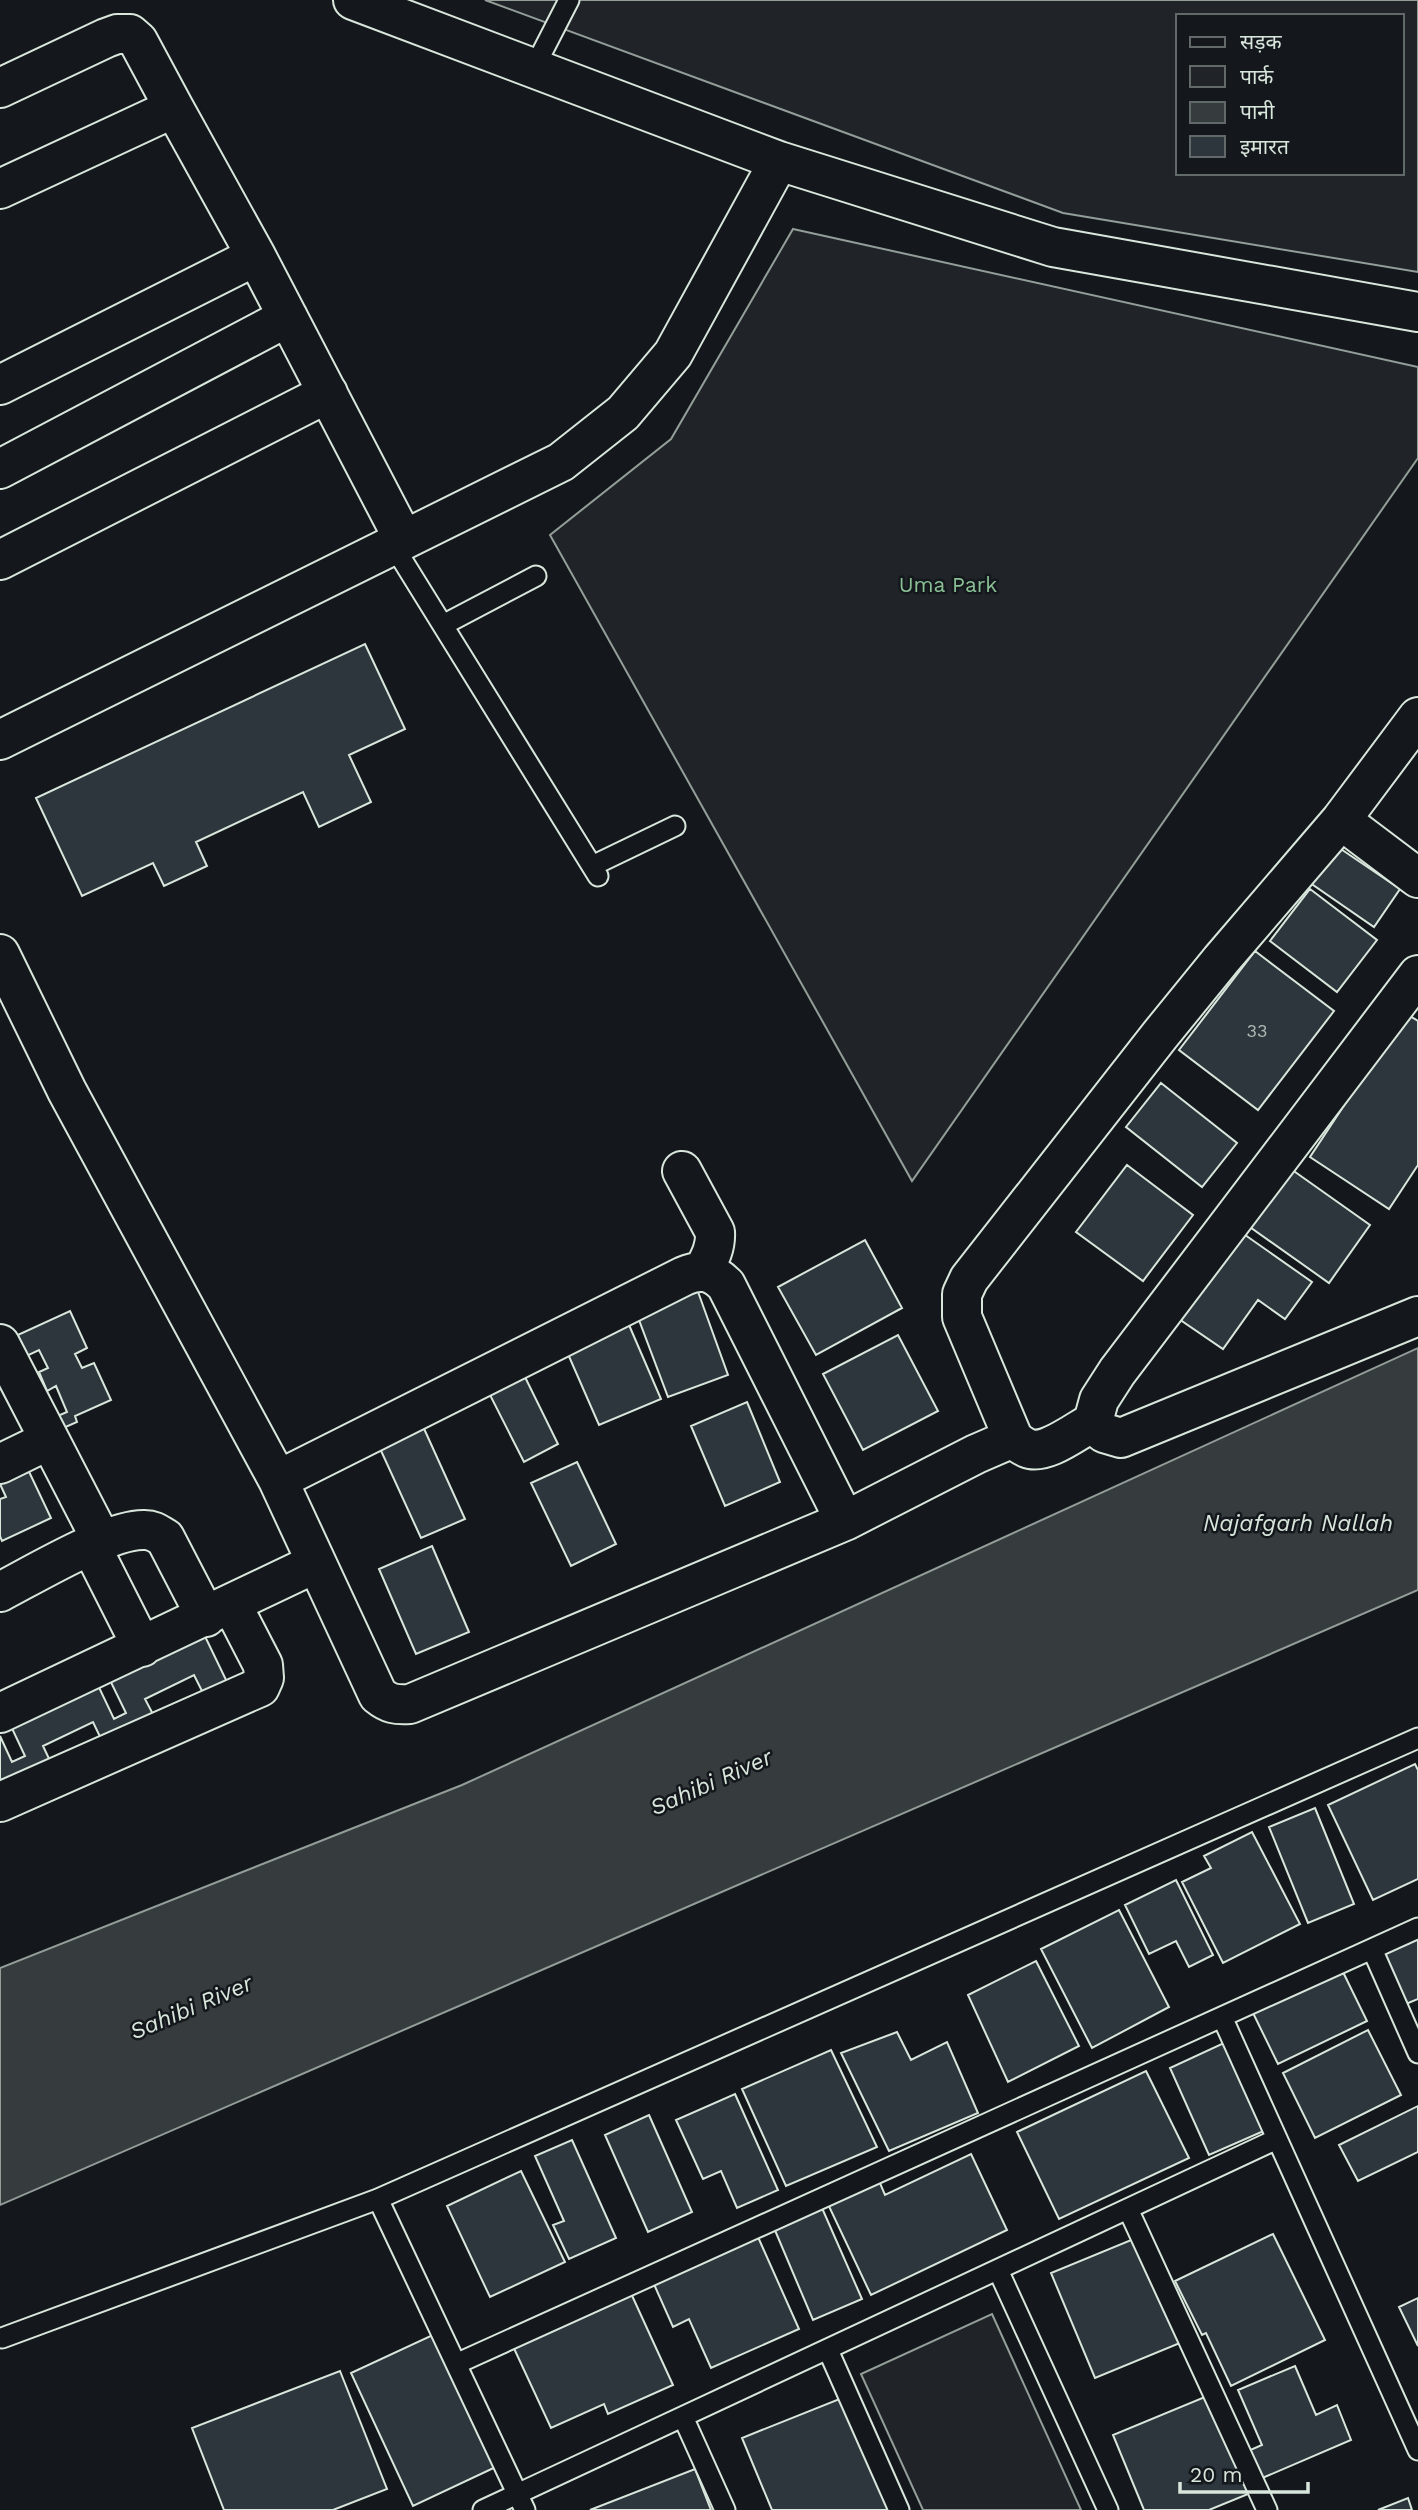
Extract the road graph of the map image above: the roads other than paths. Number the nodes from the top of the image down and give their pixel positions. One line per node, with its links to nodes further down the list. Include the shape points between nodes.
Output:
1 (353, 0): 3 (street)
2 (569, 0): 3 (lane)
3 (534, 68): 6 (street)
4 (0, 88): 5 (street, via 106,38 130,34)
5 (174, 108): 7 (street); 8 (street)
6 (779, 161): 9 (street, via 1053,247); 14 (street, via 673,354 623,413 561,463)
7 (0, 189)
8 (256, 256): 10 (street); 11 (street)
9 (1418, 312)
10 (288, 317): 12 (street); 13 (street)
11 (0, 385)
12 (328, 393): 14 (street); 15 (street)
13 (0, 469)
14 (399, 543): 17 (lane); 19 (street)
15 (0, 559)
16 (536, 576): 17 (lane)
17 (443, 625): 21 (lane, via 595,871)
18 (1418, 717): 20 (street)
19 (0, 740)
20 (1341, 820): 22 (street); 30 (street, via 1186,1003 969,1279 962,1294 962,1318)
21 (675, 826)
22 (1418, 877)
23 (0, 954): 33 (street, via 67,1091)
24 (1418, 975): 29 (street, via 1117,1372 1099,1400)
25 (682, 1171): 26 (street, via 715,1232)
26 (703, 1271): 33 (street, via 694,1271); 34 (street, via 715,1274 726,1285)
27 (1418, 1316): 29 (street, via 1121,1438 1104,1433)
28 (0, 1344): 31 (street)
29 (1093, 1422): 30 (street, via 1044,1449 1025,1448)
30 (1013, 1438): 34 (street)
31 (50, 1440): 32 (street); 35 (street)
32 (0, 1464)
33 (278, 1480): 36 (street)
34 (845, 1521): 36 (street, via 410,1704 396,1705 378,1695)
35 (97, 1543): 37 (street); 38 (street, via 134,1531 154,1531 165,1538); 39 (street)
36 (316, 1563): 38 (street)
37 (0, 1592)
38 (219, 1611): 39 (street); 42 (street, via 263,1665 260,1687)
39 (142, 1647): 40 (street)
40 (0, 1713)
41 (1418, 1738): 48 (lane)
42 (0, 1802)
43 (1418, 1928): 44 (lane)
44 (1372, 1949): 45 (lane); 46 (lane)
45 (1222, 2017): 47 (lane); 53 (lane)
46 (1418, 2053)
47 (1277, 2139): 49 (lane); 55 (lane)
48 (378, 2199): 51 (lane); 53 (lane)
49 (1128, 2209): 50 (lane); 61 (lane)
50 (998, 2270): 52 (lane); 60 (lane)
51 (2, 2338)
52 (828, 2350): 54 (lane); 59 (lane)
53 (456, 2364): 56 (lane)
54 (683, 2417): 56 (lane); 58 (lane)
55 (1418, 2450)
56 (522, 2502): 57 (lane)
57 (482, 2510)
58 (725, 2510)
59 (899, 2510)
60 (1108, 2510)
61 (1267, 2510)

